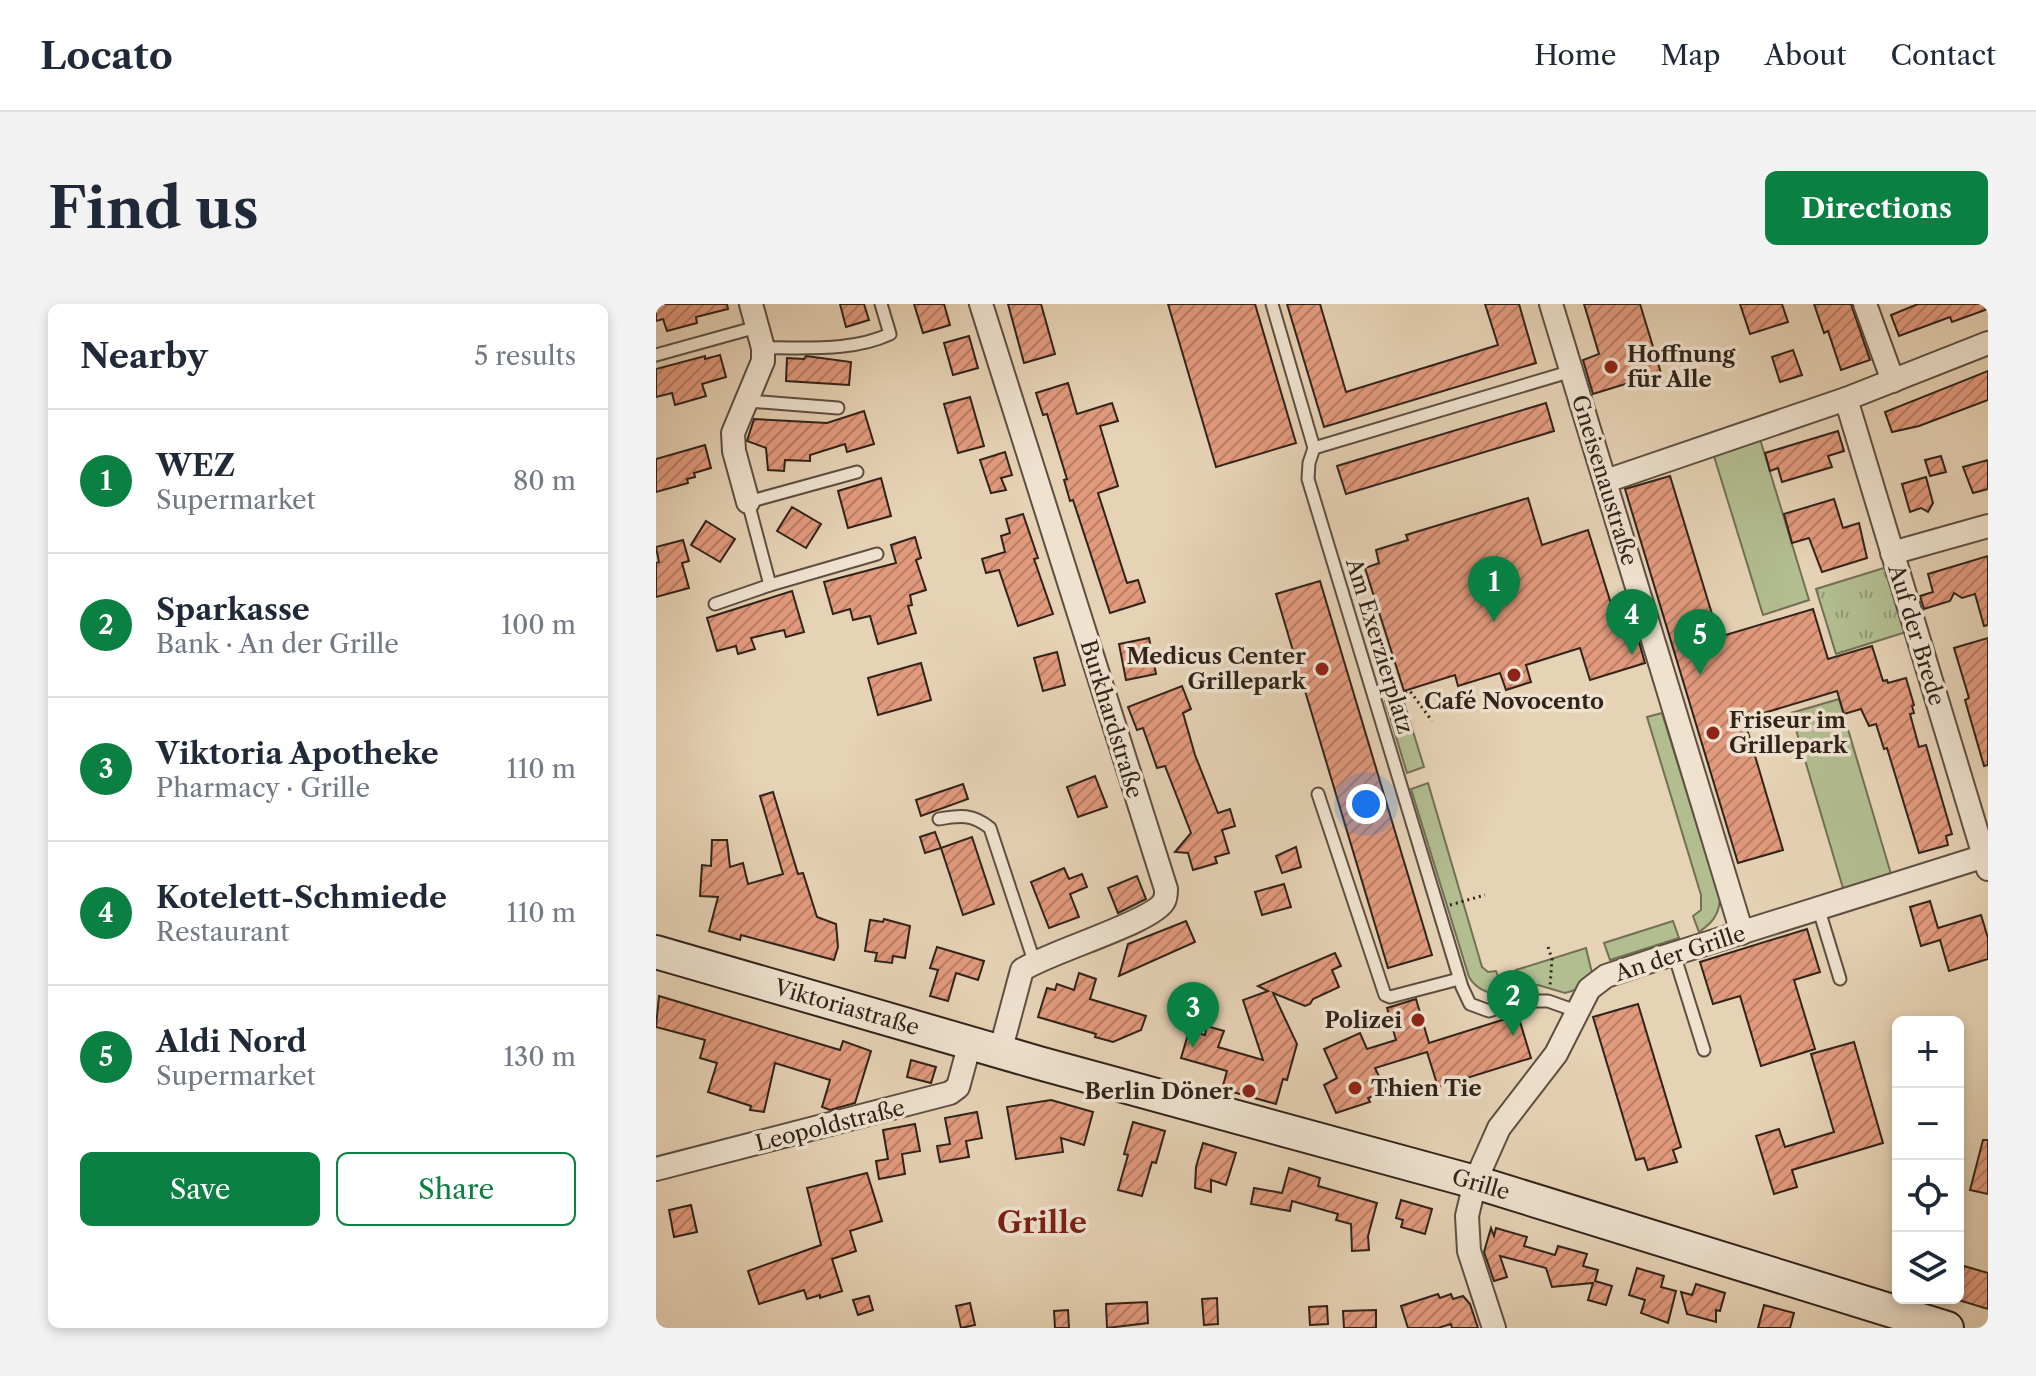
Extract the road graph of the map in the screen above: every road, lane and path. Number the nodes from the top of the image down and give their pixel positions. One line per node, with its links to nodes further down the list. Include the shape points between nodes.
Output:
1 (751, 304): 7 (street)
2 (881, 304): 7 (lane, via 890,334 876,340 856,345)
3 (981, 304): 36 (street, Burkhardstraße, via 1166,889 1158,909)
4 (1272, 304): 15 (lane)
5 (1551, 304): 10 (street, Gneisenaustraße)
6 (1865, 304): 11 (street)
7 (760, 338): 9 (lane); 13 (street, via 763,361)
8 (1988, 343): 11 (street)
9 (656, 355)
10 (1572, 371): 15 (lane); 17 (street, Gneisenaustraße)
11 (1893, 381): 12 (street)
12 (1846, 399): 17 (street); 20 (street, Auf der Brede)
13 (748, 401): 14 (lane); 18 (street, via 733,433)
14 (838, 408)
15 (1314, 448): 24 (lane, Am Exerzierplatz, via 1308,479)
16 (857, 472): 18 (lane)
17 (1606, 481): 32 (street, Gneisenaustraße)
18 (748, 502): 22 (lane)
19 (1988, 526): 20 (street)
20 (1892, 553): 28 (street, Auf der Brede)
21 (877, 554): 22 (lane)
22 (770, 585): 23 (lane)
23 (715, 604)
24 (1376, 701): 25 (path, via 1410,691); 31 (lane, Am Exerzierplatz)
25 (1432, 721)
26 (1318, 794): 37 (lane, via 1385,995)
27 (939, 819): 36 (lane, via 978,818 990,828)
28 (1986, 861): 30 (street, An der Grille)
29 (1485, 895): 31 (path)
30 (1818, 907): 32 (street, An der Grille); 38 (lane)
31 (1439, 908): 37 (lane, Am Exerzierplatz)
32 (1742, 933): 35 (street, An der Grille)
33 (1548, 947): 39 (path)
34 (656, 952): 41 (main road, Viktoriastraße)
35 (1674, 954): 40 (street, An der Grille, via 1606,976 1589,989); 42 (lane)
36 (1034, 961): 41 (street, via 1022,970)
37 (1459, 979): 39 (lane, Am Exerzierplatz, via 1470,1004 1489,1011 1518,1001)
38 (1840, 979)
39 (1548, 1001): 40 (lane, Am Exerzierplatz)
40 (1579, 1012): 45 (street, An der Grille, via 1556,1054 1499,1128)
41 (985, 1048): 43 (main road, Viktoriastraße); 44 (street, Leopoldstraße, via 950,1093)
42 (1704, 1050)
43 (1039, 1063): 45 (main road, Grille)
44 (656, 1169)
45 (1475, 1182): 46 (main road, Grille); 47 (street, An der Grille, via 1467,1216 1469,1251)
46 (1928, 1315)
47 (1494, 1328)

